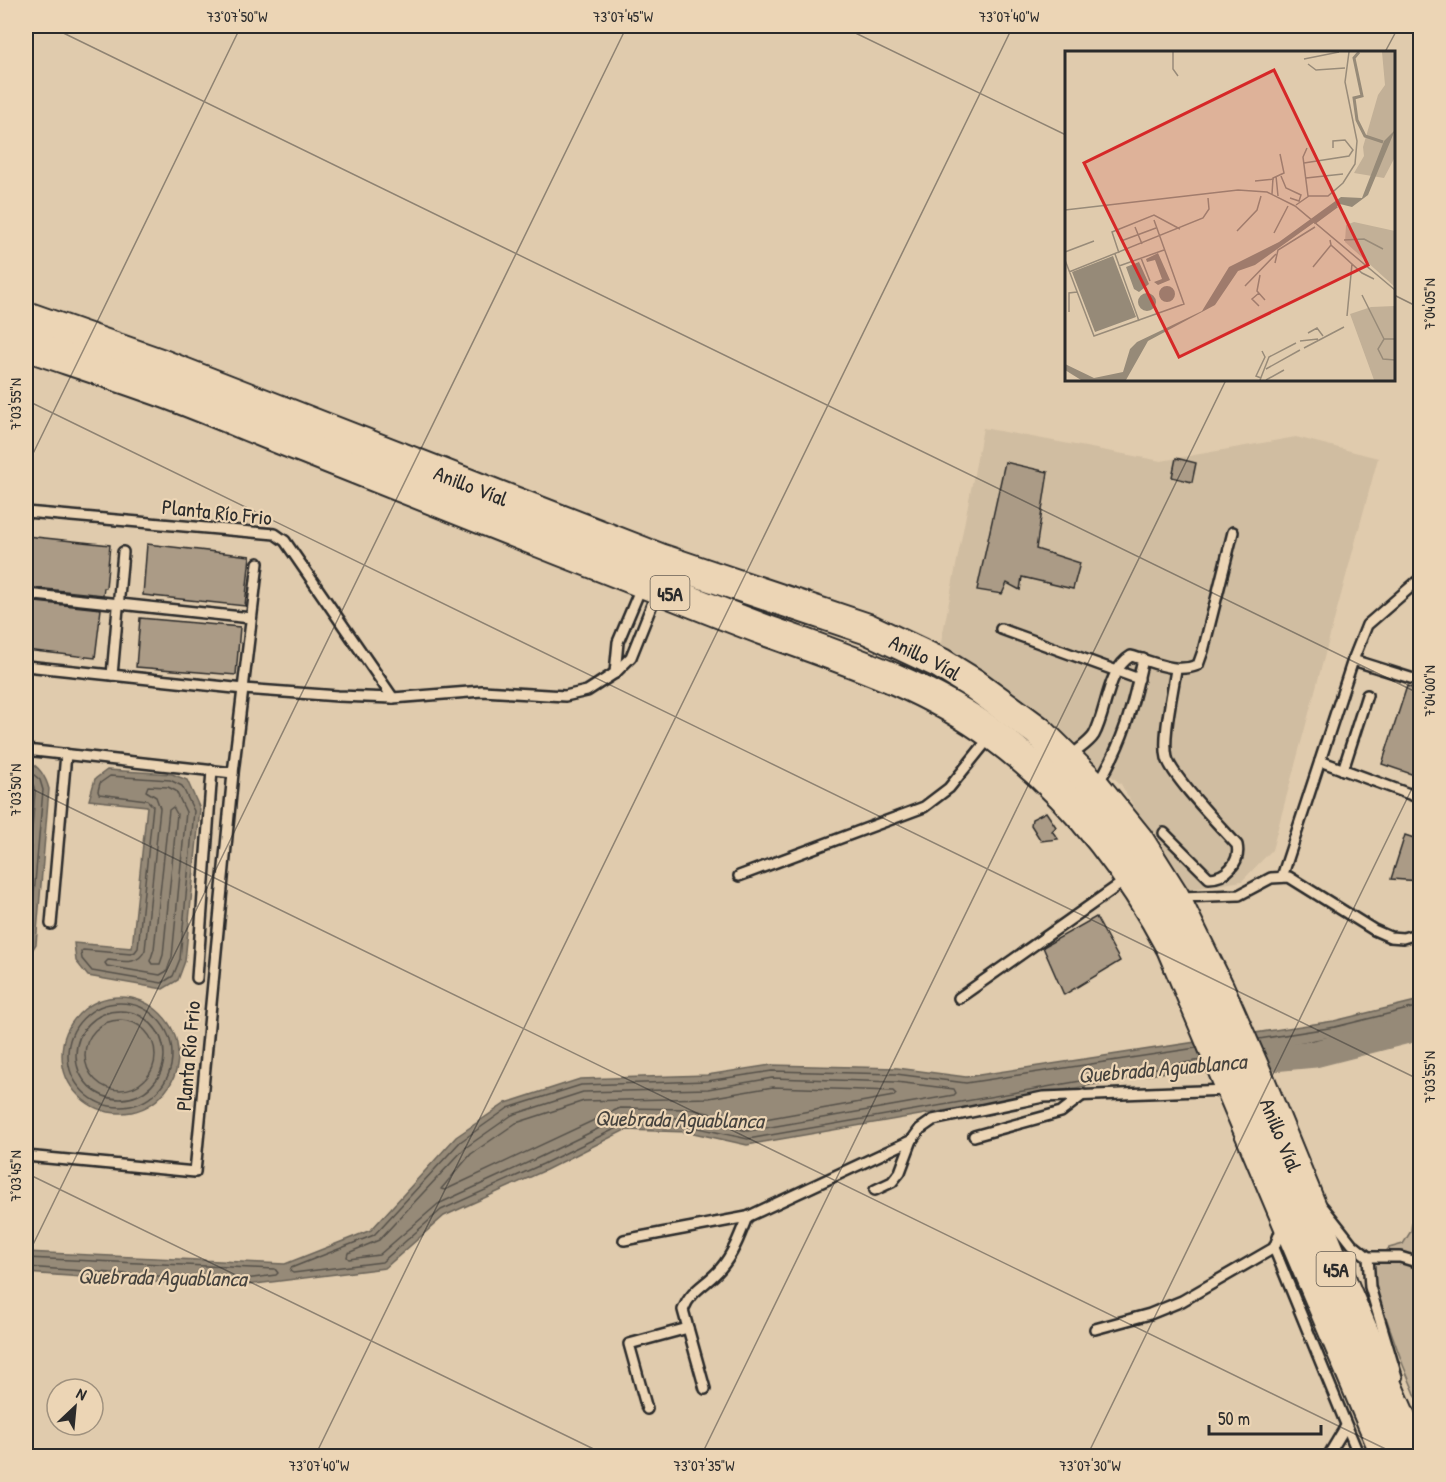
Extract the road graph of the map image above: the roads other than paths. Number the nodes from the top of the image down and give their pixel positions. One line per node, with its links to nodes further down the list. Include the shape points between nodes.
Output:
1 (26, 317): 28 (highway, Anillo Víal / 45A, via 171,368 660,559 868,629 974,684)
2 (26, 345): 8 (highway, Anillo Víal / 45A, via 159,391)
3 (26, 512): 24 (lane, Planta Río Frio, via 275,534 285,541)
4 (1233, 532): 16 (lane, via 1198,665)
5 (123, 552): 10 (lane)
6 (258, 563): 11 (lane, Planta Río Frio)
7 (1420, 579): 14 (lane, via 1367,625)
8 (650, 586): 18 (lane, via 618,642); 18 (lane, via 632,657); 25 (highway, Anillo Víal / 45A, via 861,663 907,683)
9 (26, 594): 10 (lane)
10 (118, 603): 11 (lane); 19 (lane)
11 (251, 618): 22 (lane, Planta Río Frio)
12 (1000, 629): 17 (lane)
13 (1143, 659): 16 (lane); 17 (lane, via 1131,656); 20 (lane)
14 (1353, 660): 21 (lane); 29 (lane)
15 (26, 666): 19 (lane)
16 (1176, 669): 35 (lane, via 1167,759 1239,852 1226,874 1209,878)
17 (1116, 671): 20 (lane); 28 (lane, via 1094,736)
18 (615, 673): 24 (lane, via 587,691 565,696 482,691)
19 (112, 675): 22 (lane)
20 (1139, 679): 33 (lane, via 1128,724)
21 (1420, 681)
22 (244, 689): 24 (lane); 32 (lane, Planta Río Frio)
23 (1367, 695): 31 (lane)
24 (393, 698)
25 (992, 734): 36 (lane, via 950,788 924,807); 37 (highway, Anillo Víal / 45A, via 1068,799)
26 (26, 750): 27 (lane)
27 (66, 754): 30 (lane); 40 (lane)
28 (1068, 758): 33 (highway, Anillo Víal / 45A)
29 (1320, 761): 31 (lane); 38 (lane)
30 (212, 770): 32 (lane); 42 (lane)
31 (1343, 770): 34 (lane)
32 (233, 773): 49 (lane, Planta Río Frio, via 195,1172)
33 (1096, 788): 39 (highway, Anillo Víal / 45A, via 1138,840)
34 (1420, 798)
35 (1164, 833)
36 (739, 876)
37 (1131, 877): 43 (highway, Anillo Víal / 45A, via 1167,939); 44 (lane)
38 (1282, 877): 39 (lane, via 1271,878 1239,895); 41 (lane, via 1302,884 1390,937)
39 (1174, 897): 43 (highway, Anillo Víal / 45A)
40 (51, 924)
41 (1420, 933)
42 (197, 978)
43 (1206, 994): 45 (highway, Anillo Víal / 45A)
44 (960, 998)
45 (1240, 1084): 46 (lane); 50 (highway, Anillo Víal / 45A); 53 (highway, Anillo Víal / 45A)
46 (1083, 1095): 47 (lane, via 1061,1112); 48 (lane, via 1043,1097 933,1120)
47 (974, 1136)
48 (912, 1140): 51 (lane, via 900,1172 892,1182); 52 (lane)
49 (26, 1156)
50 (1298, 1178): 56 (lane, via 1352,1244); 68 (highway, Anillo Víal / 45A)
51 (875, 1190)
52 (747, 1217): 54 (lane); 58 (lane, via 721,1269 688,1297 683,1310)
53 (1286, 1217): 55 (lane); 67 (highway, Anillo Víal / 45A)
54 (624, 1240)
55 (1274, 1248): 59 (lane, via 1182,1301); 64 (lane)
56 (1368, 1257): 57 (lane, via 1400,1257); 60 (lane, via 1370,1287)
57 (1420, 1263)
58 (688, 1328): 61 (lane); 63 (lane, via 629,1344)
59 (1095, 1329)
60 (1400, 1385)
61 (705, 1389)
62 (1406, 1405): 68 (lane)
63 (647, 1409)
64 (1346, 1426): 65 (lane); 66 (lane)
65 (1328, 1456)
66 (1359, 1456)
67 (1387, 1456)
68 (1419, 1456)

